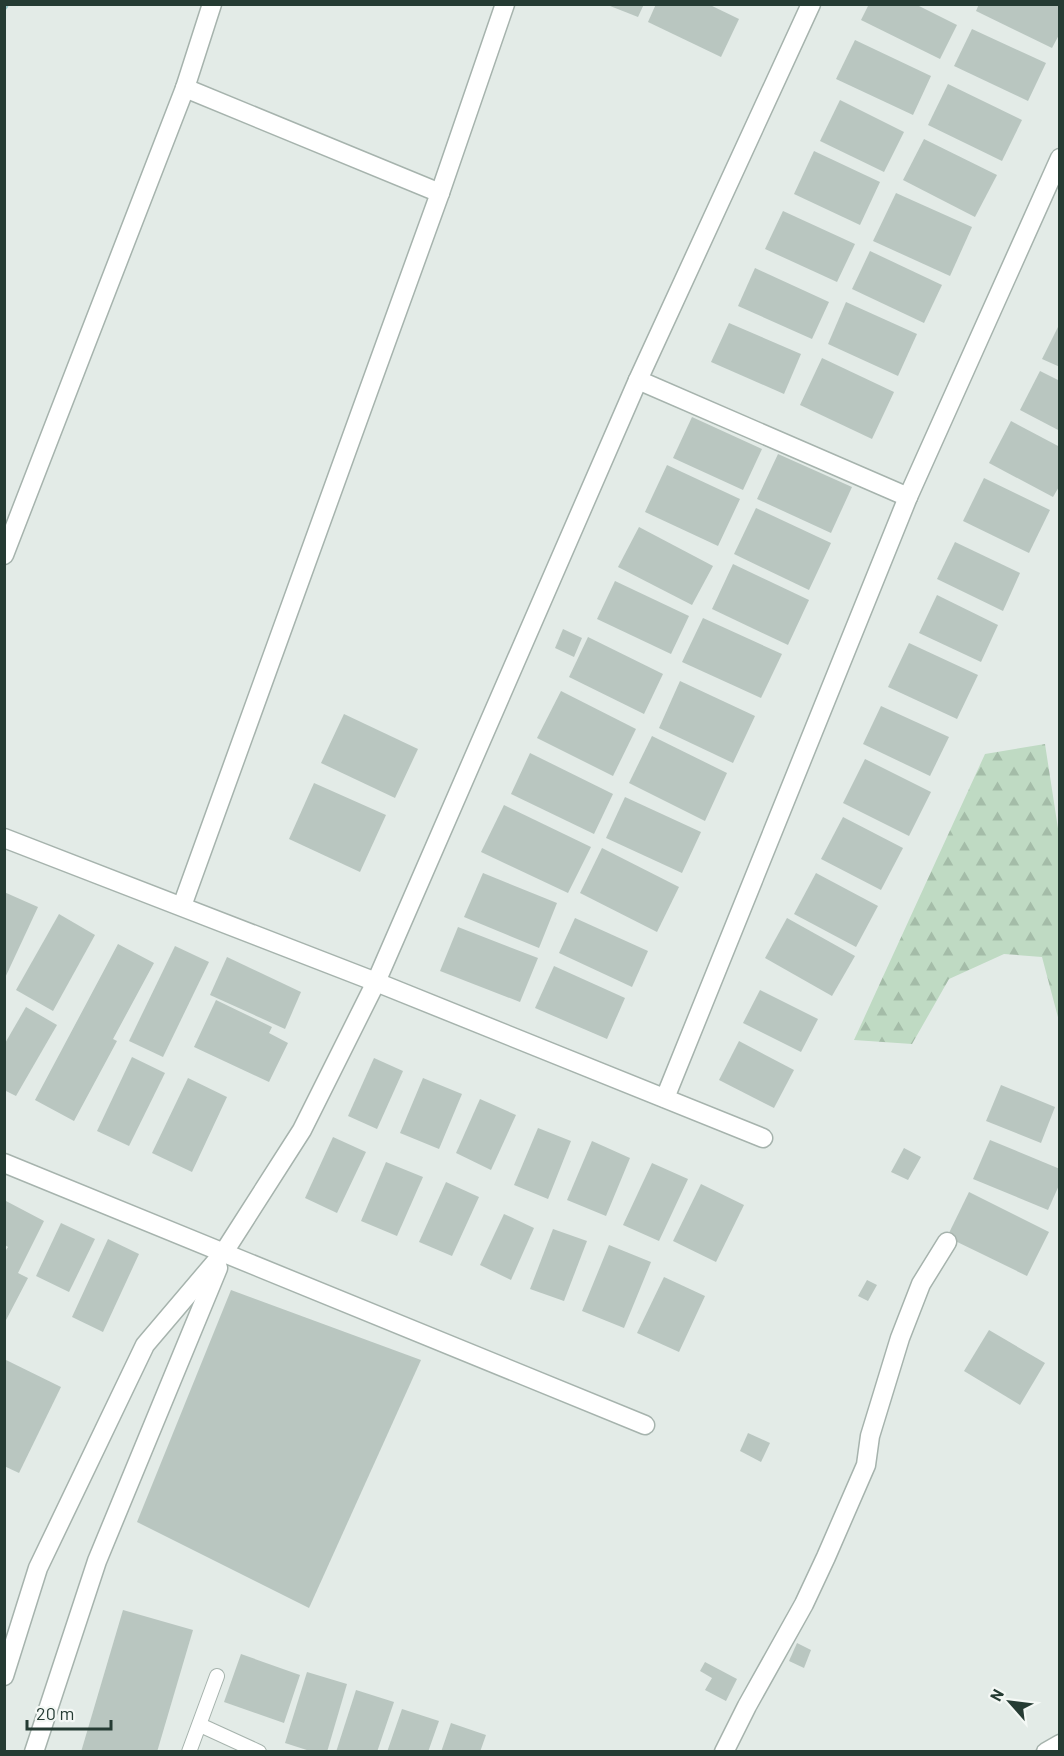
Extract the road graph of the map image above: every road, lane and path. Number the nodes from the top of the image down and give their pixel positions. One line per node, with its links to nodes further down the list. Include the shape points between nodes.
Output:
1 (212, 4): 4 (street)
2 (505, 4): 6 (street)
3 (811, 4): 7 (street)
4 (185, 88): 6 (street); 9 (street)
5 (1059, 158): 8 (street)
6 (440, 193): 11 (street)
7 (639, 380): 8 (street); 12 (street)
8 (908, 497): 13 (street)
9 (4, 555)
10 (4, 838): 11 (street)
11 (182, 906): 12 (street)
12 (376, 982): 13 (street); 17 (street, via 302,1130)
13 (665, 1098): 14 (street)
14 (763, 1138)
15 (4, 1163): 17 (street)
16 (947, 1242): 26 (street, via 921,1284 900,1338 870,1436 866,1465 804,1604)
17 (224, 1252): 18 (street); 19 (street, via 146,1345 38,1568); 23 (street, via 97,1561)
18 (645, 1425)
19 (4, 1676)
20 (217, 1676): 21 (lane)
21 (200, 1725): 24 (lane); 25 (lane)
22 (1059, 1744): 27 (street)
23 (34, 1752)
24 (189, 1752)
25 (259, 1752)
26 (724, 1752)
27 (1046, 1752)

